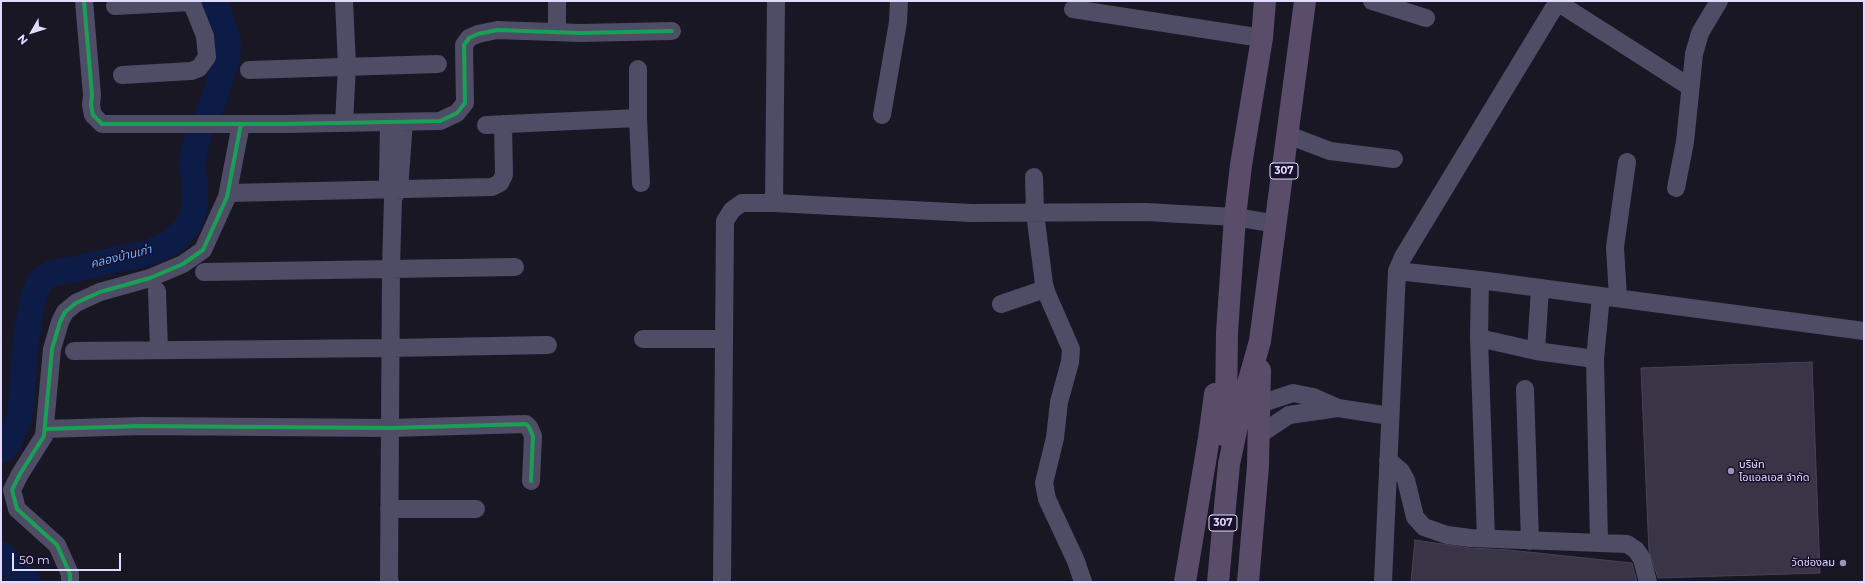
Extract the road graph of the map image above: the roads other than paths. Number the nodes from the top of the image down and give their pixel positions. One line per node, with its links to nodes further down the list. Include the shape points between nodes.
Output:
1 (84, 1): 29 (street, via 93,115 102,124)
2 (191, 1): 12 (street); 23 (street, via 205,36 207,57 199,68 191,71)
3 (344, 1): 20 (street)
4 (557, 1): 17 (street)
5 (776, 1): 38 (street)
6 (899, 1): 25 (street, via 898,22)
7 (1265, 1): 18 (main road, 307)
8 (1305, 1): 30 (main road, 307)
9 (1372, 1): 15 (street)
10 (1718, 1): 24 (street, via 1700,33 1694,54)
11 (1558, 2): 24 (street); 44 (street, via 1407,250)
12 (115, 6)
13 (1100, 7): 14 (street); 18 (street)
14 (1073, 9)
15 (1426, 18)
16 (672, 31): 17 (street)
17 (557, 32): 27 (street, via 497,30 469,38 464,45 463,54 465,103 457,113 440,121)
18 (1262, 38): 40 (main road, 307)
19 (438, 64): 20 (street)
20 (347, 66): 22 (street); 28 (street)
21 (638, 69): 26 (street)
22 (249, 70)
23 (122, 75)
24 (1690, 87): 35 (street, via 1685,142)
25 (882, 115)
26 (638, 118): 34 (street); 36 (street, via 495,125 504,175 500,183 492,187)
27 (396, 122): 28 (street); 36 (street)
28 (344, 123): 29 (street)
29 (237, 124): 37 (street)
30 (1288, 135): 31 (street, via 1330,151); 41 (main road, 307)
31 (1394, 159)
32 (1626, 162): 50 (street)
33 (1034, 177): 39 (street)
34 (642, 183)
35 (1676, 188)
36 (394, 192): 37 (street); 43 (street)
37 (228, 193): 69 (street, via 203,250 183,264 150,278 100,292 76,303 65,312 52,349)
38 (774, 203): 39 (street, via 971,213); 56 (street, via 742,203 732,210 726,221)
39 (1035, 213): 40 (street, via 1146,212); 48 (street)
40 (1235, 218): 41 (street); 53 (main road, 307)
41 (1277, 224): 57 (main road, 307)
42 (515, 267): 43 (street)
43 (390, 268): 45 (street); 59 (street)
44 (1397, 271): 46 (street); 67 (street)
45 (204, 272)
46 (1480, 280): 47 (street); 54 (street)
47 (1540, 288): 50 (street); 62 (street)
48 (1045, 289): 51 (street); 82 (street, via 1071,349 1044,483 1047,499)
49 (157, 290): 60 (street)
50 (1609, 297): 52 (street); 63 (street)
51 (1001, 304)
52 (1864, 331)
53 (1228, 332): 72 (main road, 307, via 1226,409); 83 (main road, via 1216,382)
54 (1479, 338): 62 (street); 76 (street)
55 (643, 339): 56 (street)
56 (724, 339): 81 (street)
57 (1260, 341): 65 (main road); 72 (main road, 307, via 1240,412)
58 (548, 345): 59 (street)
59 (390, 348): 60 (street); 68 (street)
60 (159, 350): 61 (street)
61 (74, 351)
62 (1536, 351): 63 (street)
63 (1595, 359): 78 (street)
64 (1525, 389): 77 (street)
65 (1260, 404): 66 (street, via 1293,393 1313,397); 70 (main road)
66 (1338, 408): 67 (street); 70 (street, via 1289,415)
67 (1390, 416): 71 (street)
68 (390, 428): 69 (street, via 142,426); 73 (street, via 526,424 533,436); 74 (street)
69 (45, 429): 79 (street, via 44,436 12,490 17,509 57,545 70,574)
70 (1259, 435): 85 (main road, via 1255,516)
71 (1388, 460): 76 (street, via 1401,470 1415,517 1424,527 1447,535); 86 (street)
72 (1229, 464): 84 (main road, 307)
73 (531, 481)
74 (389, 509): 75 (street); 80 (street)
75 (476, 509)
76 (1486, 538): 77 (street)
77 (1530, 541): 78 (street)
78 (1599, 542): 87 (street, via 1627,544 1636,550 1642,559)
79 (70, 582)
80 (390, 582)
81 (722, 582)
82 (1083, 582)
83 (1185, 582)
84 (1218, 582)
85 (1248, 582)
86 (1383, 582)
87 (1648, 582)

